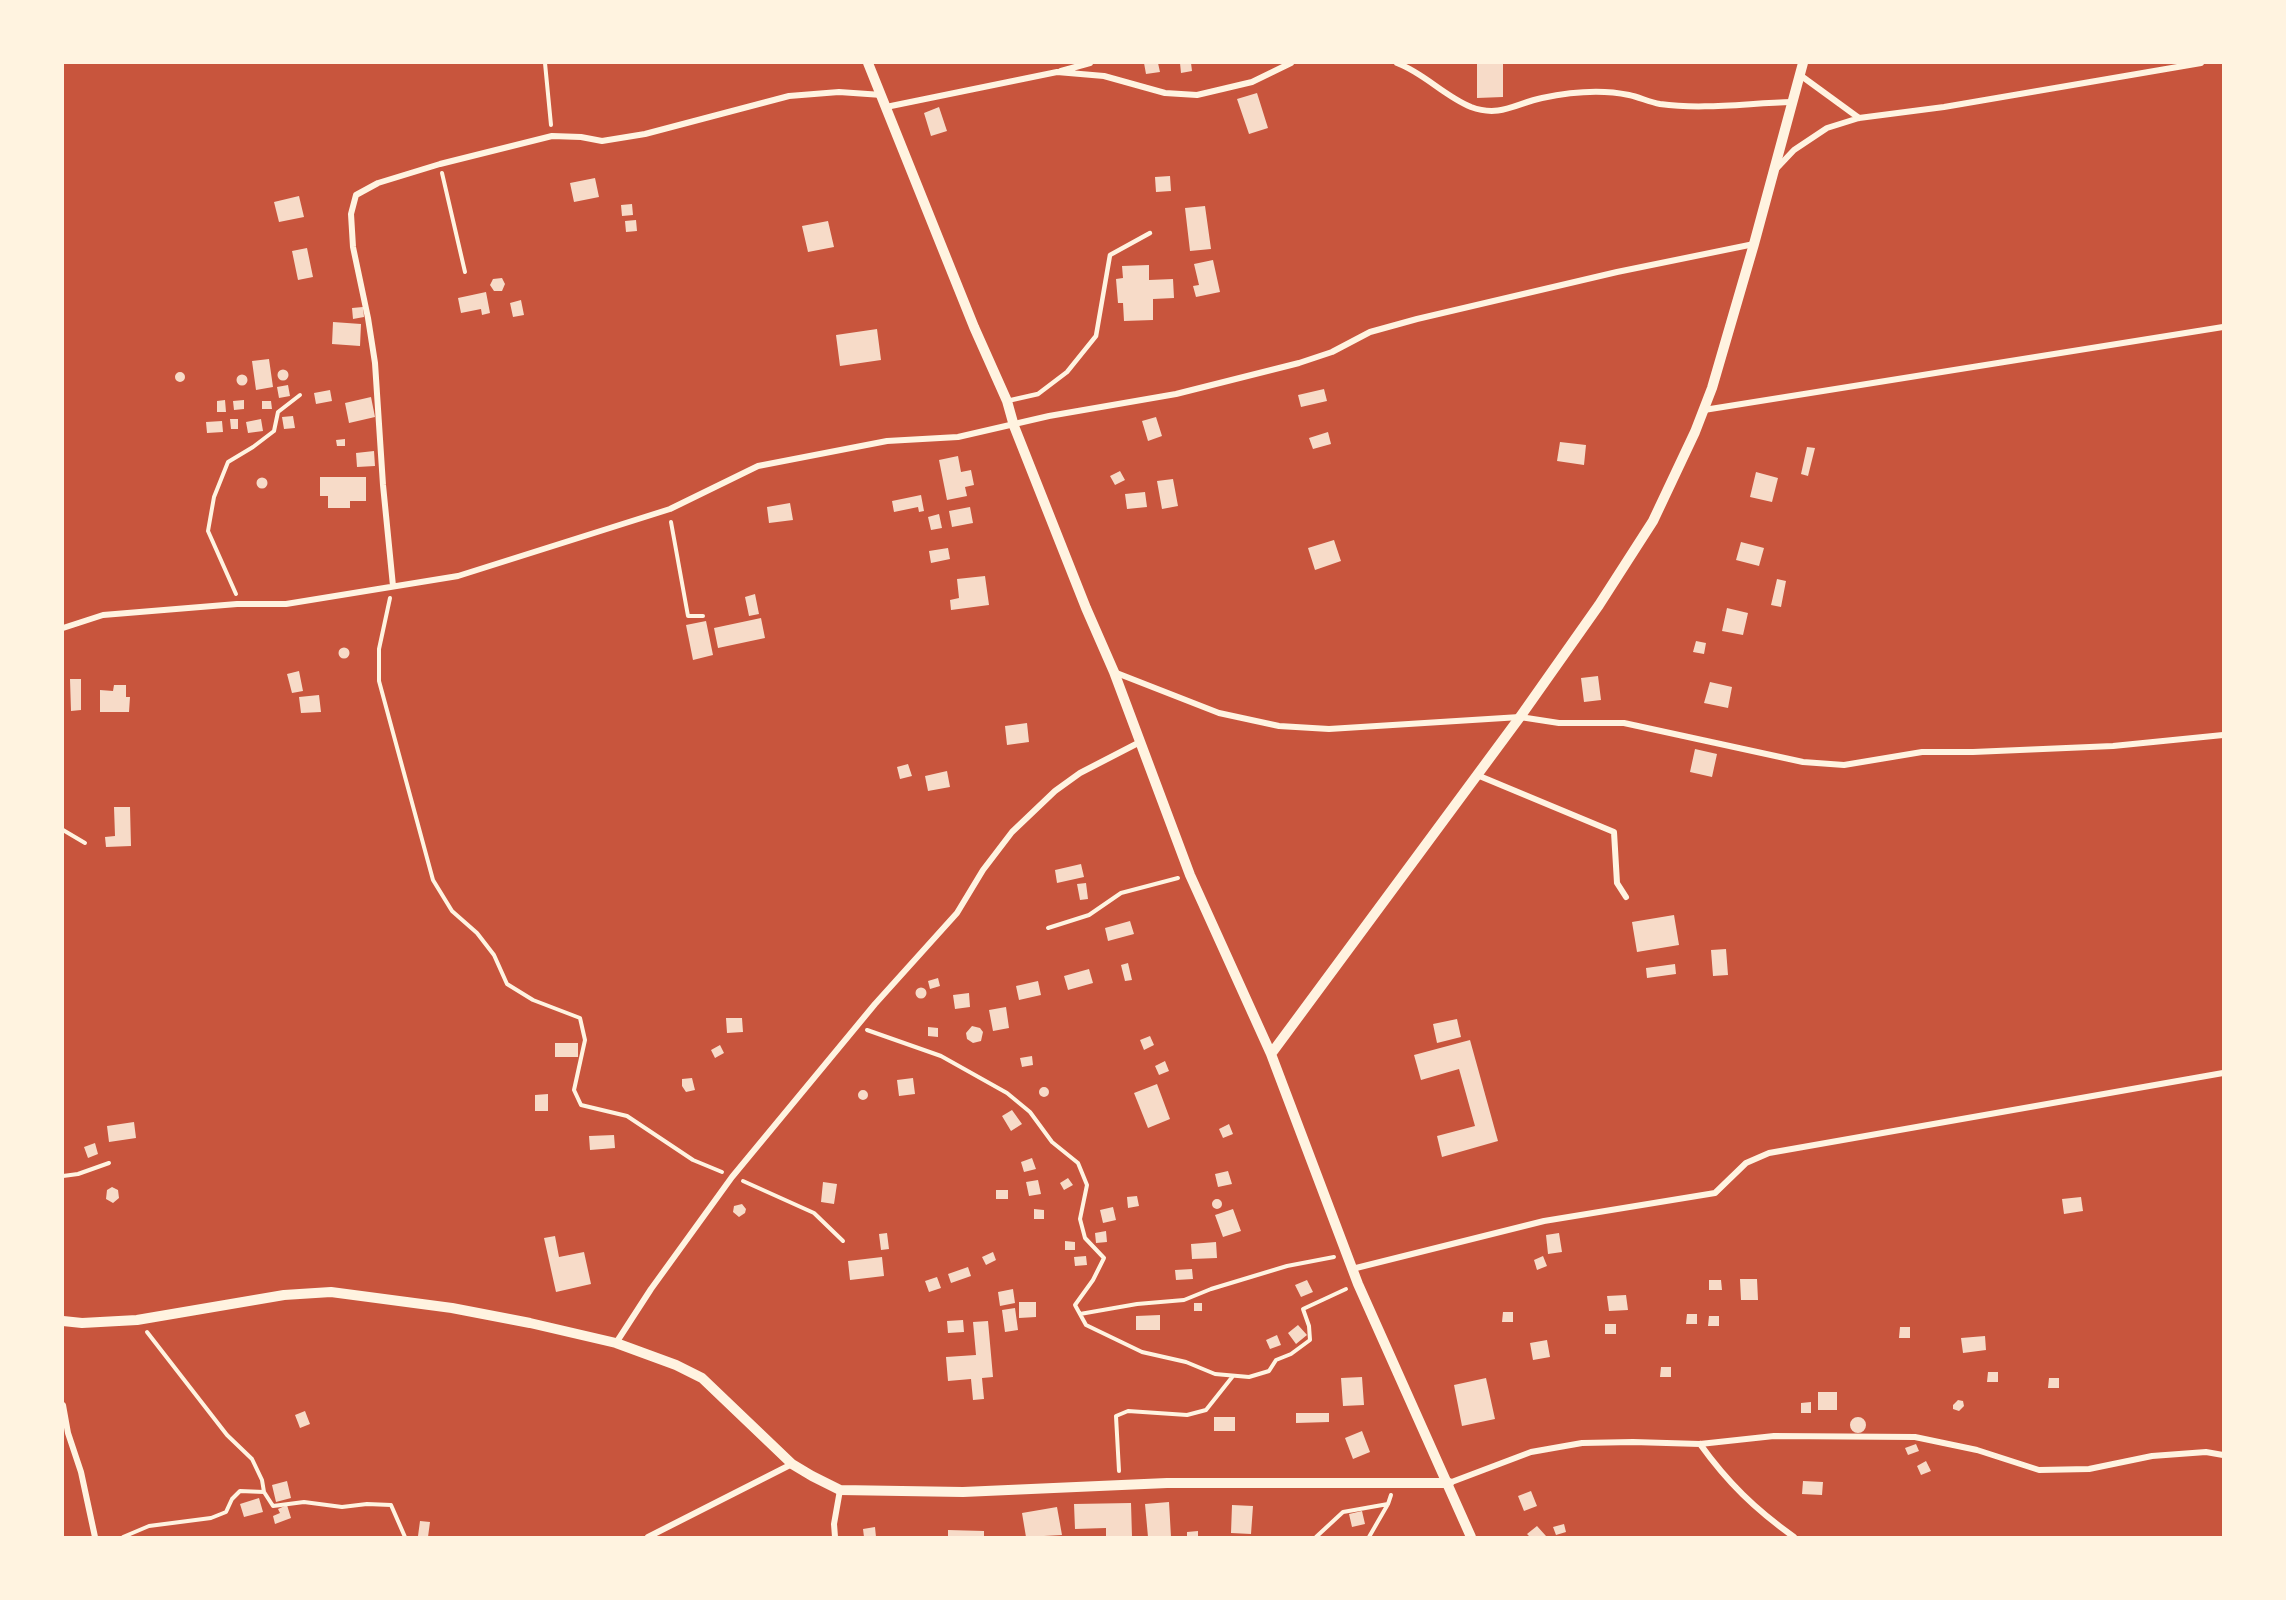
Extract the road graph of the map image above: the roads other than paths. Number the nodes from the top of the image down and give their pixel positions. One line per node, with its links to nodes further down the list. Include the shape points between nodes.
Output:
1 (868, 63): 9 (street)
2 (1089, 63): 7 (street)
3 (1291, 63): 7 (street, via 1252,82 1197,95 1165,93 1104,76)
4 (1397, 63): 10 (street, via 1472,107 1493,111 1540,98 1587,92 1627,94 1659,104)
5 (1803, 63): 8 (street)
6 (2200, 63): 12 (street)
7 (1057, 72): 11 (street)
8 (1800, 75): 10 (street); 12 (street)
9 (882, 95): 11 (street); 20 (street, via 839,92 789,96 645,134 602,141 552,136 440,164 378,183 356,195 351,214 353,247 375,363)
10 (1792, 102): 13 (street)
11 (886, 107): 17 (street)
12 (1859, 118): 13 (street, via 1827,128 1794,150)
13 (1773, 173): 15 (street)
14 (1150, 233): 17 (lane, via 1110,255 1096,336 1067,372 1038,394)
15 (1754, 244): 18 (street); 19 (street, via 1417,319 1370,332 1332,352 1299,363 1176,394)
16 (2223, 327): 18 (street)
17 (1007, 401): 19 (street)
18 (1703, 410): 23 (street, via 1653,521)
19 (1014, 426): 20 (street, via 958,437 887,441 758,466 670,509 458,576); 22 (street)
20 (393, 586): 21 (street, via 286,604 103,615)
21 (63, 628)
22 (1114, 672): 23 (street, via 1219,713 1279,726 1329,729); 25 (street)
23 (1520, 717): 24 (street, via 1559,723 1624,723 1803,762 1844,765 1922,752 2113,746); 26 (street)
24 (2223, 735)
25 (1140, 742): 28 (street, via 1190,875); 32 (street, via 1080,772 1012,832 957,913 732,1177)
26 (1477, 775): 27 (street, via 1614,832 1617,883); 28 (street)
27 (1626, 897)
28 (1271, 1054): 30 (street)
29 (2223, 1073): 30 (street, via 1769,1153 1746,1163 1715,1193 1544,1221)
30 (1352, 1269): 37 (street)
31 (63, 1321): 32 (street, via 137,1320 331,1292 452,1308)
32 (616, 1343): 36 (street, via 702,1378)
33 (63, 1405): 39 (street)
34 (1700, 1444): 35 (street, via 1774,1436 1915,1437 1977,1450 2039,1470 2089,1469 2152,1455); 37 (street, via 1582,1443 1531,1452); 43 (street, via 1757,1509)
35 (2223, 1455)
36 (792, 1464): 38 (street); 40 (street)
37 (1449, 1483): 38 (street, via 1167,1483 963,1492); 42 (street)
38 (840, 1490): 41 (street)
39 (95, 1537)
40 (648, 1537)
41 (835, 1537)
42 (1471, 1537)
43 (1794, 1537)

